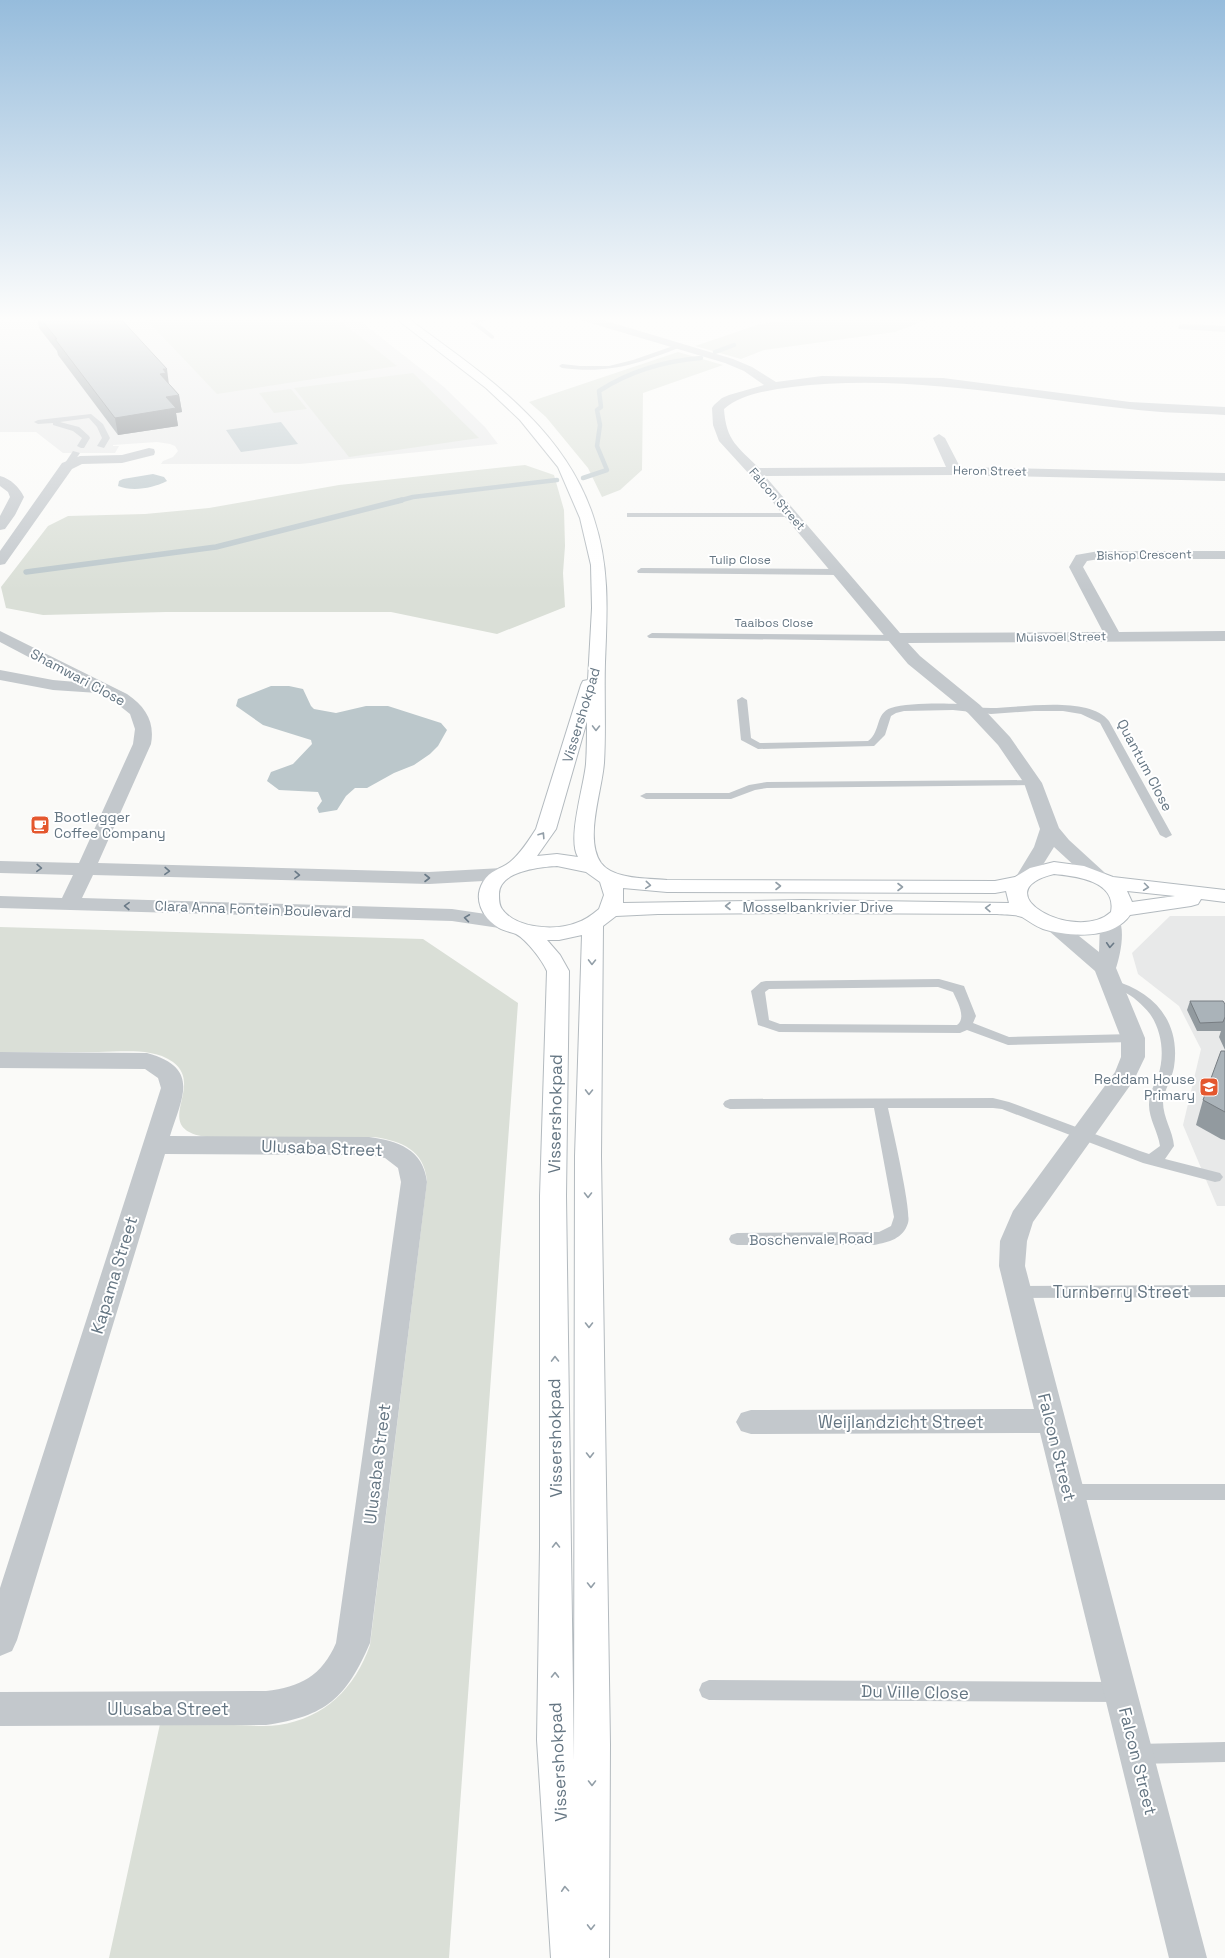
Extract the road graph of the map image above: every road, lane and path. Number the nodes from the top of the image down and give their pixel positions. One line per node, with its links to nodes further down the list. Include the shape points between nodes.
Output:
1 (515, 408): 31 (main road, via 564,466 587,518 598,565 600,608)
2 (719, 408): 14 (street, Falcon Street, via 717,412 719,425 725,441)
3 (1175, 408): 4 (street, Falcon Street)
4 (1225, 411)
5 (50, 420): 6 (lane); 7 (lane, via 76,430); 8 (lane, via 91,416)
6 (38, 422)
7 (86, 438): 8 (lane); 12 (lane)
8 (106, 438): 11 (lane)
9 (940, 438): 13 (street)
10 (149, 452): 11 (street, via 122,459)
11 (97, 453): 12 (street)
12 (67, 466): 21 (street)
13 (955, 471): 14 (street, Heron Street); 15 (street, Heron Street)
14 (755, 472): 18 (street, Falcon Street)
15 (1225, 477)
16 (0, 480): 19 (street, via 14,490 17,497)
17 (630, 515): 18 (lane)
18 (791, 515): 23 (street, Falcon Street)
19 (0, 526)
20 (1225, 555): 26 (street, Bishop Crescent, via 1099,555 1080,558 1076,562 1076,567)
21 (0, 561)
22 (641, 571): 23 (lane, Tulip Close)
23 (839, 572): 28 (street, Falcon Street)
24 (0, 636): 29 (street, Shamwari Close)
25 (652, 636): 28 (lane, Taaibos Close)
26 (1113, 636): 27 (street, Muisvoel Street); 28 (street, Muisvoel Street)
27 (1225, 636)
28 (897, 638): 35 (street, Falcon Street, via 922,668)
29 (21, 647): 30 (street); 33 (street, Shamwari Close)
30 (0, 652)
31 (597, 661): 42 (main road, Vissershokpad, one-way to 31, via 535,846 546,829); 43 (main road, Vissershokpad, one-way to 43, via 595,764 584,835 586,854)
32 (0, 675): 33 (street, via 53,685)
33 (102, 688): 41 (street, Shamwari Close, via 126,700 137,710 145,734)
34 (742, 700): 35 (lane, Quantum Close, via 746,740 758,746 870,744 881,737 883,720 893,711 905,708)
35 (974, 709): 36 (street, Falcon Street, via 1008,746); 39 (lane, Quantum Close, via 1071,709 1104,720)
36 (1033, 783): 37 (lane, via 767,785 753,787 731,796); 38 (street, Falcon Street)
37 (646, 796)
38 (1050, 829): 44 (street, via 1044,847); 45 (street, Falcon Street, via 1062,844)
39 (1166, 835)
40 (0, 867): 41 (street, one-way to 41)
41 (86, 869): 42 (street, one-way to 42, via 429,878); 48 (street, Shamwari Close)
42 (510, 870): 43 (main road, via 537,861 557,860 578,862); 53 (main road, via 492,884 487,895 490,907 498,918)
43 (602, 875): 44 (main road, Mosselbankrivier Drive, one-way to 44, via 667,886 995,887); 51 (main road, via 614,890 614,902)
44 (1023, 879): 45 (main road, Mosselbankrivier Drive, via 1039,870 1054,868 1070,869); 49 (main road, via 1016,891 1018,901)
45 (1102, 879): 46 (main road, one-way to 46); 50 (main road, via 1122,898)
46 (1223, 896): 50 (main road)
47 (0, 902): 48 (street, Clara Anna Fontein Boulevard)
48 (69, 904): 53 (street, Clara Anna Fontein Boulevard, one-way to 48, via 452,915)
49 (1027, 911): 51 (main road, Mosselbankrivier Drive, one-way to 51, via 997,908 682,907); 52 (main road)
50 (1117, 916): 52 (main road, via 1098,927 1082,928); 54 (street, one-way to 54)
51 (601, 917): 53 (main road, via 574,930 554,933); 78 (main road, Vissershokpad, one-way to 78, via 588,1156 592,1744)
52 (1052, 924): 54 (street, Falcon Street)
53 (515, 927): 77 (main road, Vissershokpad, one-way to 53, via 555,1740 553,1196 558,971 545,950)
54 (1108, 976): 56 (street, Falcon Street); 62 (lane, via 1144,999 1161,1022 1169,1048 1167,1069 1156,1095 1156,1114 1167,1146 1164,1152)
55 (966, 1026): 55 (lane, via 960,1029 779,1028 763,1022 758,992 766,985 939,984 959,990 969,1016); 56 (lane, via 1008,1041)
56 (1132, 1038): 60 (street, Falcon Street, via 1133,1057 1126,1074)
57 (0, 1060): 61 (street, Kapama Street, via 132,1060 157,1065 170,1075 173,1088)
58 (880, 1103): 59 (lane); 60 (lane, via 993,1103); 64 (lane, Boschenvale Road, via 902,1217 901,1225 896,1232 874,1239)
59 (730, 1104)
60 (1083, 1134): 62 (lane); 66 (street, Falcon Street, via 1022,1218 1014,1233 1011,1250)
61 (155, 1145): 71 (street, Kapama Street); 74 (street, Ulusaba Street, via 370,1146 399,1154 411,1166 414,1182 353,1644 338,1674 325,1687 307,1699 286,1706)
62 (1148, 1159): 63 (lane, via 1180,1170)
63 (1215, 1177)
64 (737, 1239)
65 (1225, 1291): 66 (lane, Turnberry Street)
66 (1017, 1292): 67 (street, Falcon Street)
67 (1050, 1421): 68 (street, Weijlandzicht Street); 69 (street, Falcon Street)
68 (751, 1422)
69 (1068, 1492): 70 (lane); 73 (street, Falcon Street)
70 (1225, 1492)
71 (0, 1640)
72 (709, 1690): 73 (lane, Du Ville Close)
73 (1121, 1692): 76 (street, Falcon Street)
74 (0, 1709)
75 (1225, 1752): 76 (lane)
76 (1136, 1754): 79 (street, Falcon Street)
77 (570, 1958)
78 (590, 1958)
79 (1188, 1958)

